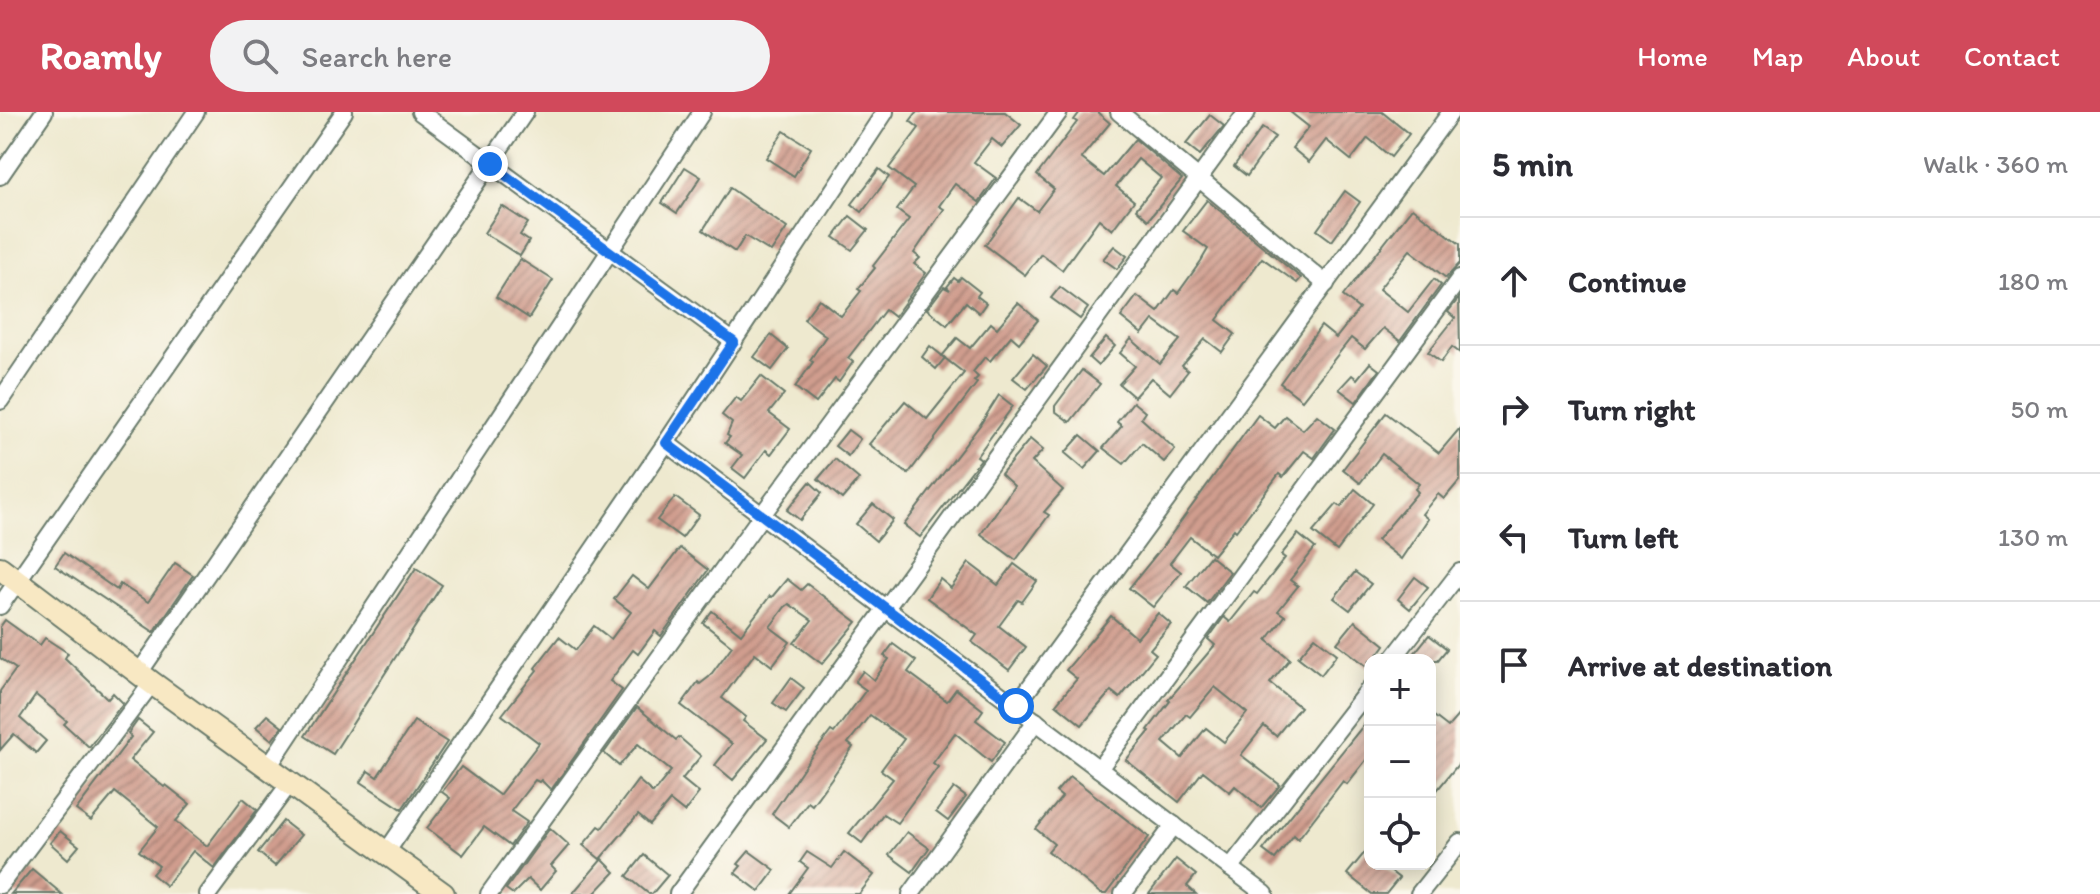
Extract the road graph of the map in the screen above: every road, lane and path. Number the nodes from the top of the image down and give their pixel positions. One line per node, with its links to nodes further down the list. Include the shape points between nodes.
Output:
1 (44, 112): 13 (street)
2 (196, 112): 19 (street)
3 (344, 112): 23 (street)
4 (420, 112): 12 (street)
5 (525, 112): 12 (street)
6 (702, 112): 15 (street)
7 (885, 112): 18 (street)
8 (1059, 112): 21 (street)
9 (1119, 112): 14 (street)
10 (1247, 112): 14 (street)
11 (1451, 112): 17 (street)
12 (490, 164): 15 (street); 27 (street)
13 (0, 176)
14 (1198, 179): 17 (street); 25 (street)
15 (610, 251): 18 (street); 31 (street)
16 (1460, 278): 32 (street)
17 (1326, 284): 29 (street)
18 (734, 342): 20 (street)
19 (0, 401)
20 (666, 443): 21 (street); 36 (street)
21 (762, 515): 25 (street); 41 (street)
22 (1460, 572): 26 (street)
23 (9, 575): 24 (street); 27 (street)
24 (0, 606)
25 (887, 609): 29 (street); 42 (street)
26 (1397, 654)
27 (146, 678): 31 (street); 38 (street)
28 (1364, 696): 37 (street)
29 (1016, 706): 30 (street)
30 (1036, 721): 32 (street); 43 (street)
31 (268, 767): 33 (street)
32 (1099, 769): 34 (street)
33 (290, 783): 36 (street); 40 (street)
34 (1174, 825): 37 (street); 44 (street)
35 (1460, 842): 46 (street)
36 (387, 851): 39 (street)
37 (1230, 868): 45 (street)
38 (0, 885)
39 (434, 891)
40 (208, 894)
41 (489, 894)
42 (678, 894)
43 (911, 894)
44 (1123, 894)
45 (1265, 894)
46 (1419, 894)

